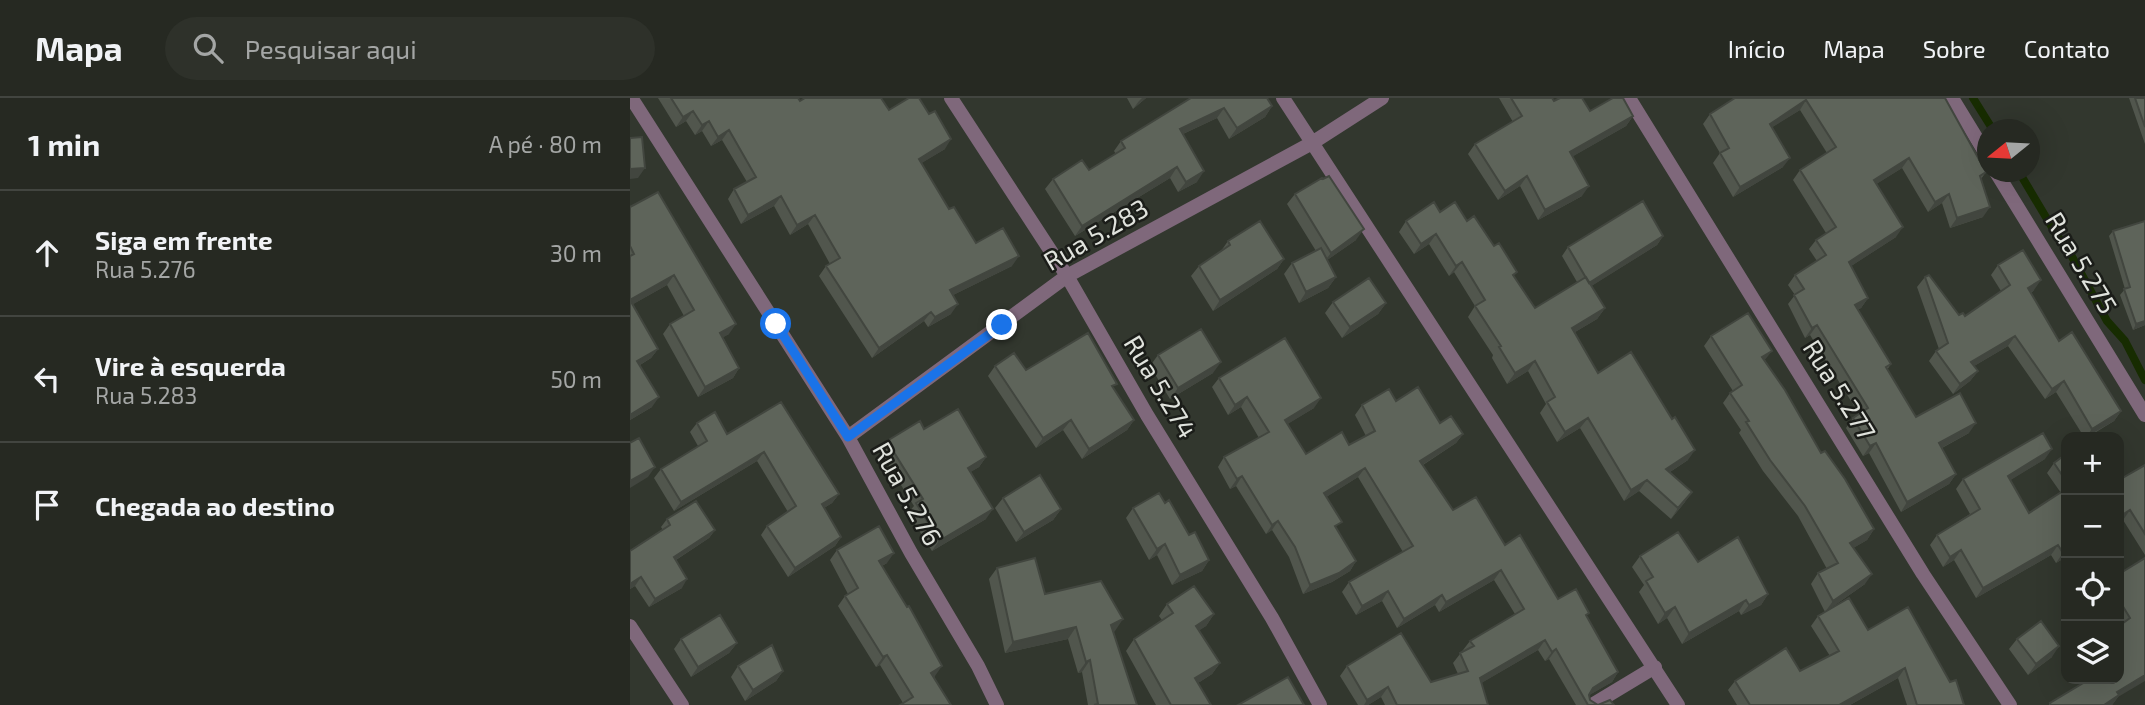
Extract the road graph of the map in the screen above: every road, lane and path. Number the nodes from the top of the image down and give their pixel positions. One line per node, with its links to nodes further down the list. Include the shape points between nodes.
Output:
1 (951, 98): 10 (street, Rua 5.274)
2 (1283, 98): 8 (street)
3 (1382, 98): 8 (street, Rua 5.283)
4 (1629, 98): 20 (street, Rua 5.277, via 1923,574)
5 (1952, 98): 7 (street)
6 (632, 99): 12 (street, Rua 5.276)
7 (1977, 140)
8 (1312, 143): 10 (street, Rua 5.283); 14 (street)
9 (2002, 182): 11 (street, Rua 5.275)
10 (1067, 276): 12 (street, Rua 5.283); 17 (street, Rua 5.274)
11 (2145, 415)
12 (848, 437): 16 (street, Rua 5.276)
13 (630, 626): 15 (street)
14 (1655, 667): 18 (street); 19 (street)
15 (682, 705)
16 (997, 705)
17 (1320, 705)
18 (1592, 705)
19 (1678, 705)
20 (2010, 705)

